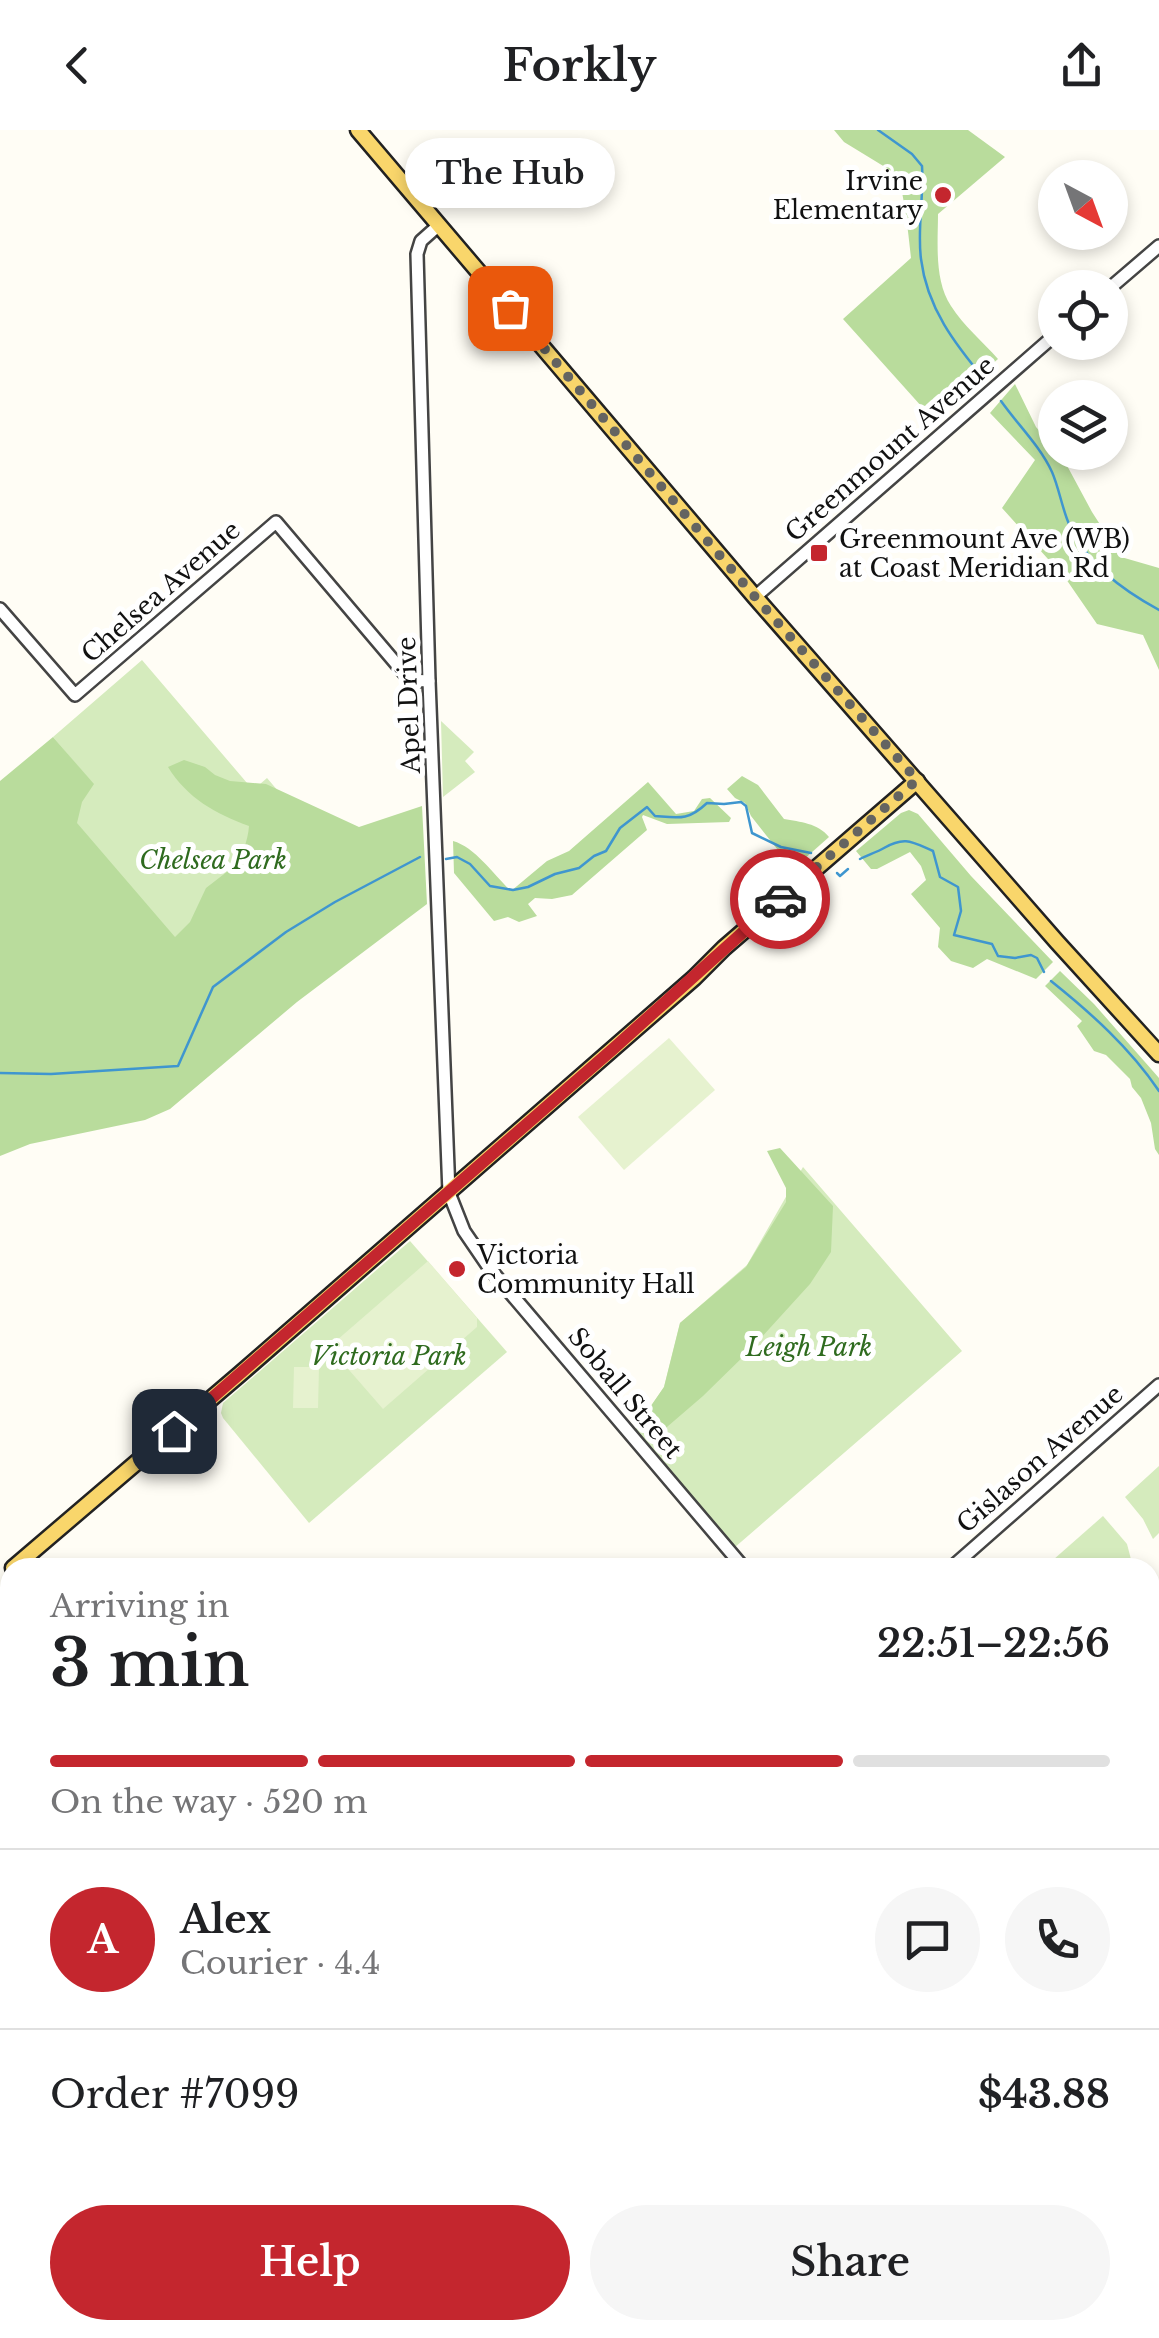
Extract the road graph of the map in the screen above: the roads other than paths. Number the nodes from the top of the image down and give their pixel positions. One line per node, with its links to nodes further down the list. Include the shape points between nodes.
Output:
1 (358, 130): 2 (main road)
2 (439, 224): 6 (main road); 8 (street, Apel Drive, via 417,254)
3 (1159, 246): 4 (street)
4 (1128, 273)
5 (1038, 351): 6 (street, Greenmount Avenue)
6 (755, 597): 9 (main road)
7 (0, 609): 8 (street, Chelsea Avenue, via 75,696 276,522 410,680)
8 (430, 681): 11 (street, Apel Drive)
9 (917, 780): 10 (main road); 11 (main road)
10 (1159, 1054)
11 (449, 1192): 13 (main road); 14 (street, Soball Street, via 464,1231 490,1269)
12 (1159, 1385): 15 (street, Gislason Avenue)
13 (25, 1558)
14 (736, 1558)
15 (962, 1558)

